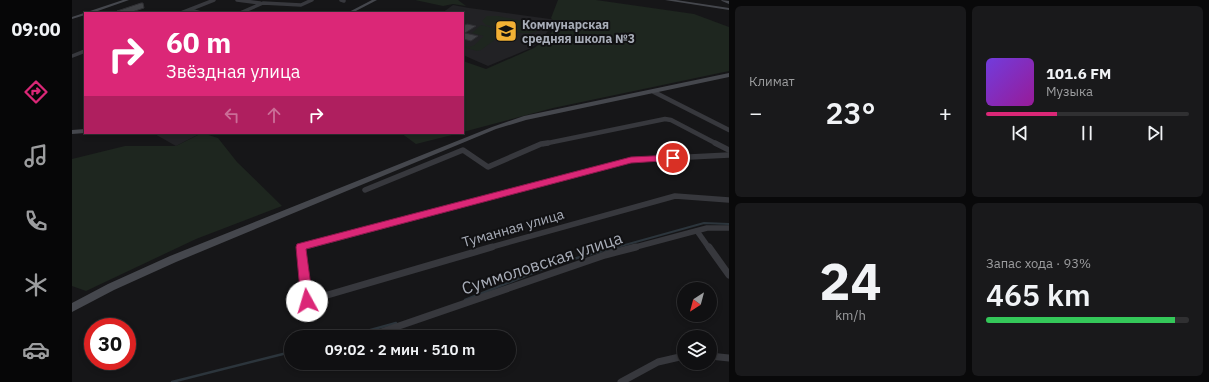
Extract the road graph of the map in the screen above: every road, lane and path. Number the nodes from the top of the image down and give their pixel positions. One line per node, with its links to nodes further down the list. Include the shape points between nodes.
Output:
1 (127, 0): 12 (main road)
2 (214, 0): 11 (street)
3 (237, 0): 8 (street)
4 (312, 0): 8 (street, via 301,5)
5 (375, 0): 16 (main road)
6 (666, 0): 10 (main road)
7 (723, 0): 9 (main road)
8 (263, 3): 15 (street)
9 (729, 3)
10 (729, 8)
11 (189, 10): 13 (street); 14 (street)
12 (89, 12)
13 (184, 12)
14 (197, 12)
15 (242, 12)
16 (351, 12)
17 (84, 14): 18 (main road)
18 (72, 18)
19 (84, 51): 20 (street)
20 (72, 56)
21 (729, 75): 22 (main road)
22 (654, 92): 23 (street); 33 (main road, via 524,118 494,128 173,259)
23 (729, 130)
24 (84, 131): 25 (main road)
25 (72, 132)
26 (729, 150): 28 (street, via 665,119 541,144 488,167 463,150)
27 (729, 155): 29 (street, Туманная улица, via 631,160 301,247 307,301 675,196)
28 (365, 190)
29 (729, 200)
30 (729, 228): 31 (street, Суммоловская улица)
31 (697, 231): 32 (street); 34 (street, Суммоловская улица, via 605,255)
32 (729, 275)
33 (72, 308)
34 (387, 330)
35 (717, 357): 37 (street)
36 (677, 358): 38 (street, via 658,362)
37 (729, 358)
38 (621, 382)

